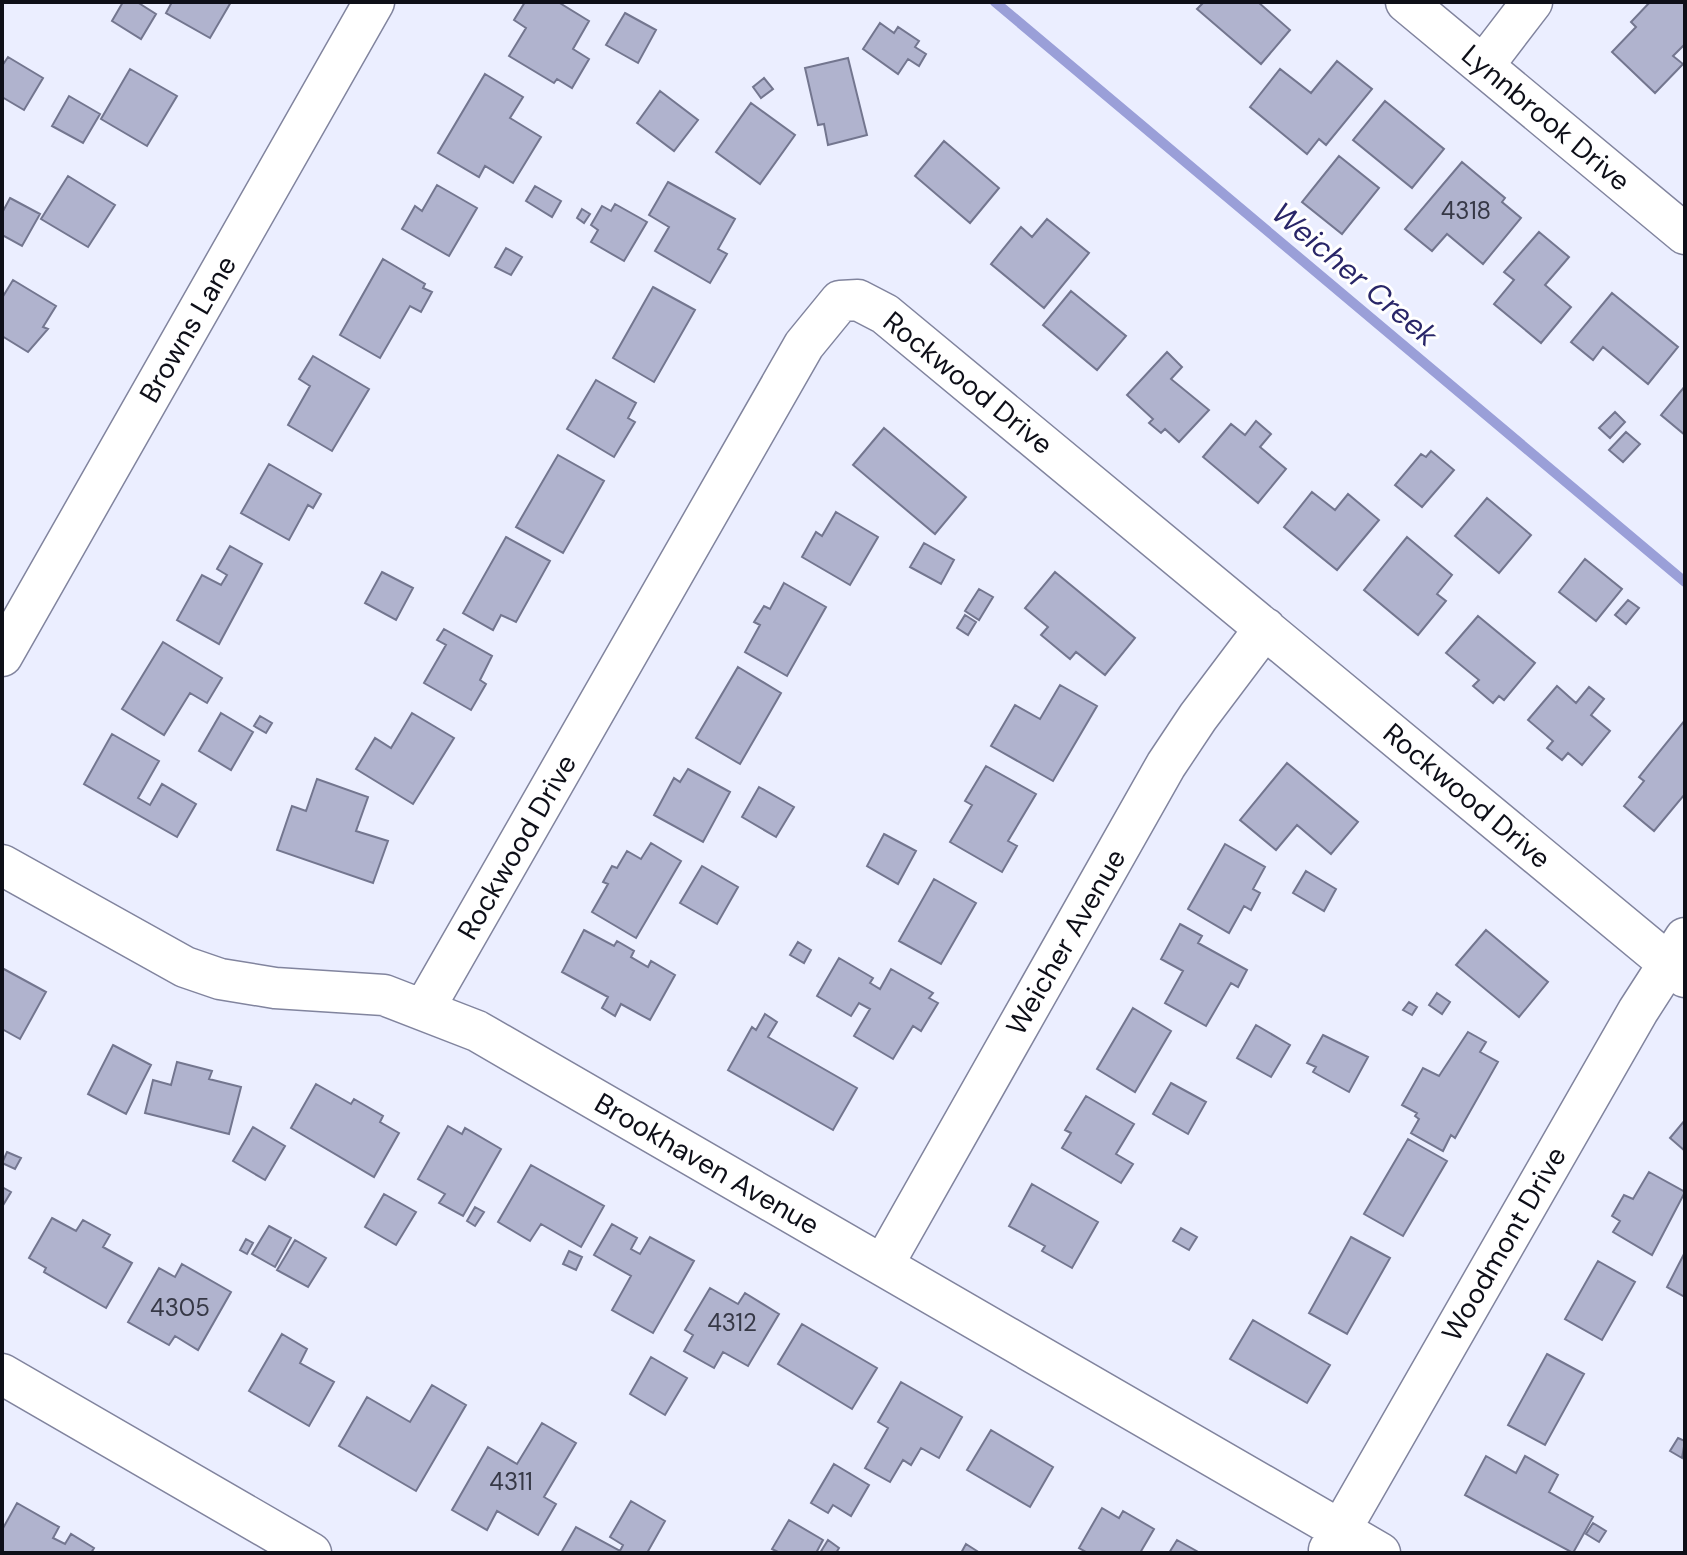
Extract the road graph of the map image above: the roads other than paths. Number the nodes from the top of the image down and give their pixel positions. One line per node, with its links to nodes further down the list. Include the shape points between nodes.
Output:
1 (374, 2): 7 (street, Browns Lane)
2 (1406, 2): 4 (street, Lynnbrook Drive)
3 (1532, 2): 4 (street)
4 (1483, 66): 5 (street, Lynnbrook Drive)
5 (1685, 234)
6 (1265, 628): 9 (street, Rockwood Drive); 10 (street, Rockwood Drive, via 885,314 858,300 840,301 804,345); 11 (street, Weicher Avenue, via 1166,765)
7 (2, 656)
8 (2, 865): 10 (street, Brookhaven Avenue, via 197,971 275,988 384,995)
9 (1680, 960): 13 (street, Woodmont Drive, via 1638,1011)
10 (424, 1009): 11 (street, Brookhaven Avenue, via 477,1031)
11 (883, 1265): 13 (street, Brookhaven Avenue)
12 (2, 1374): 14 (street)
13 (1334, 1541): 15 (street, Brookhaven Avenue)
14 (311, 1553)
15 (1380, 1553)

